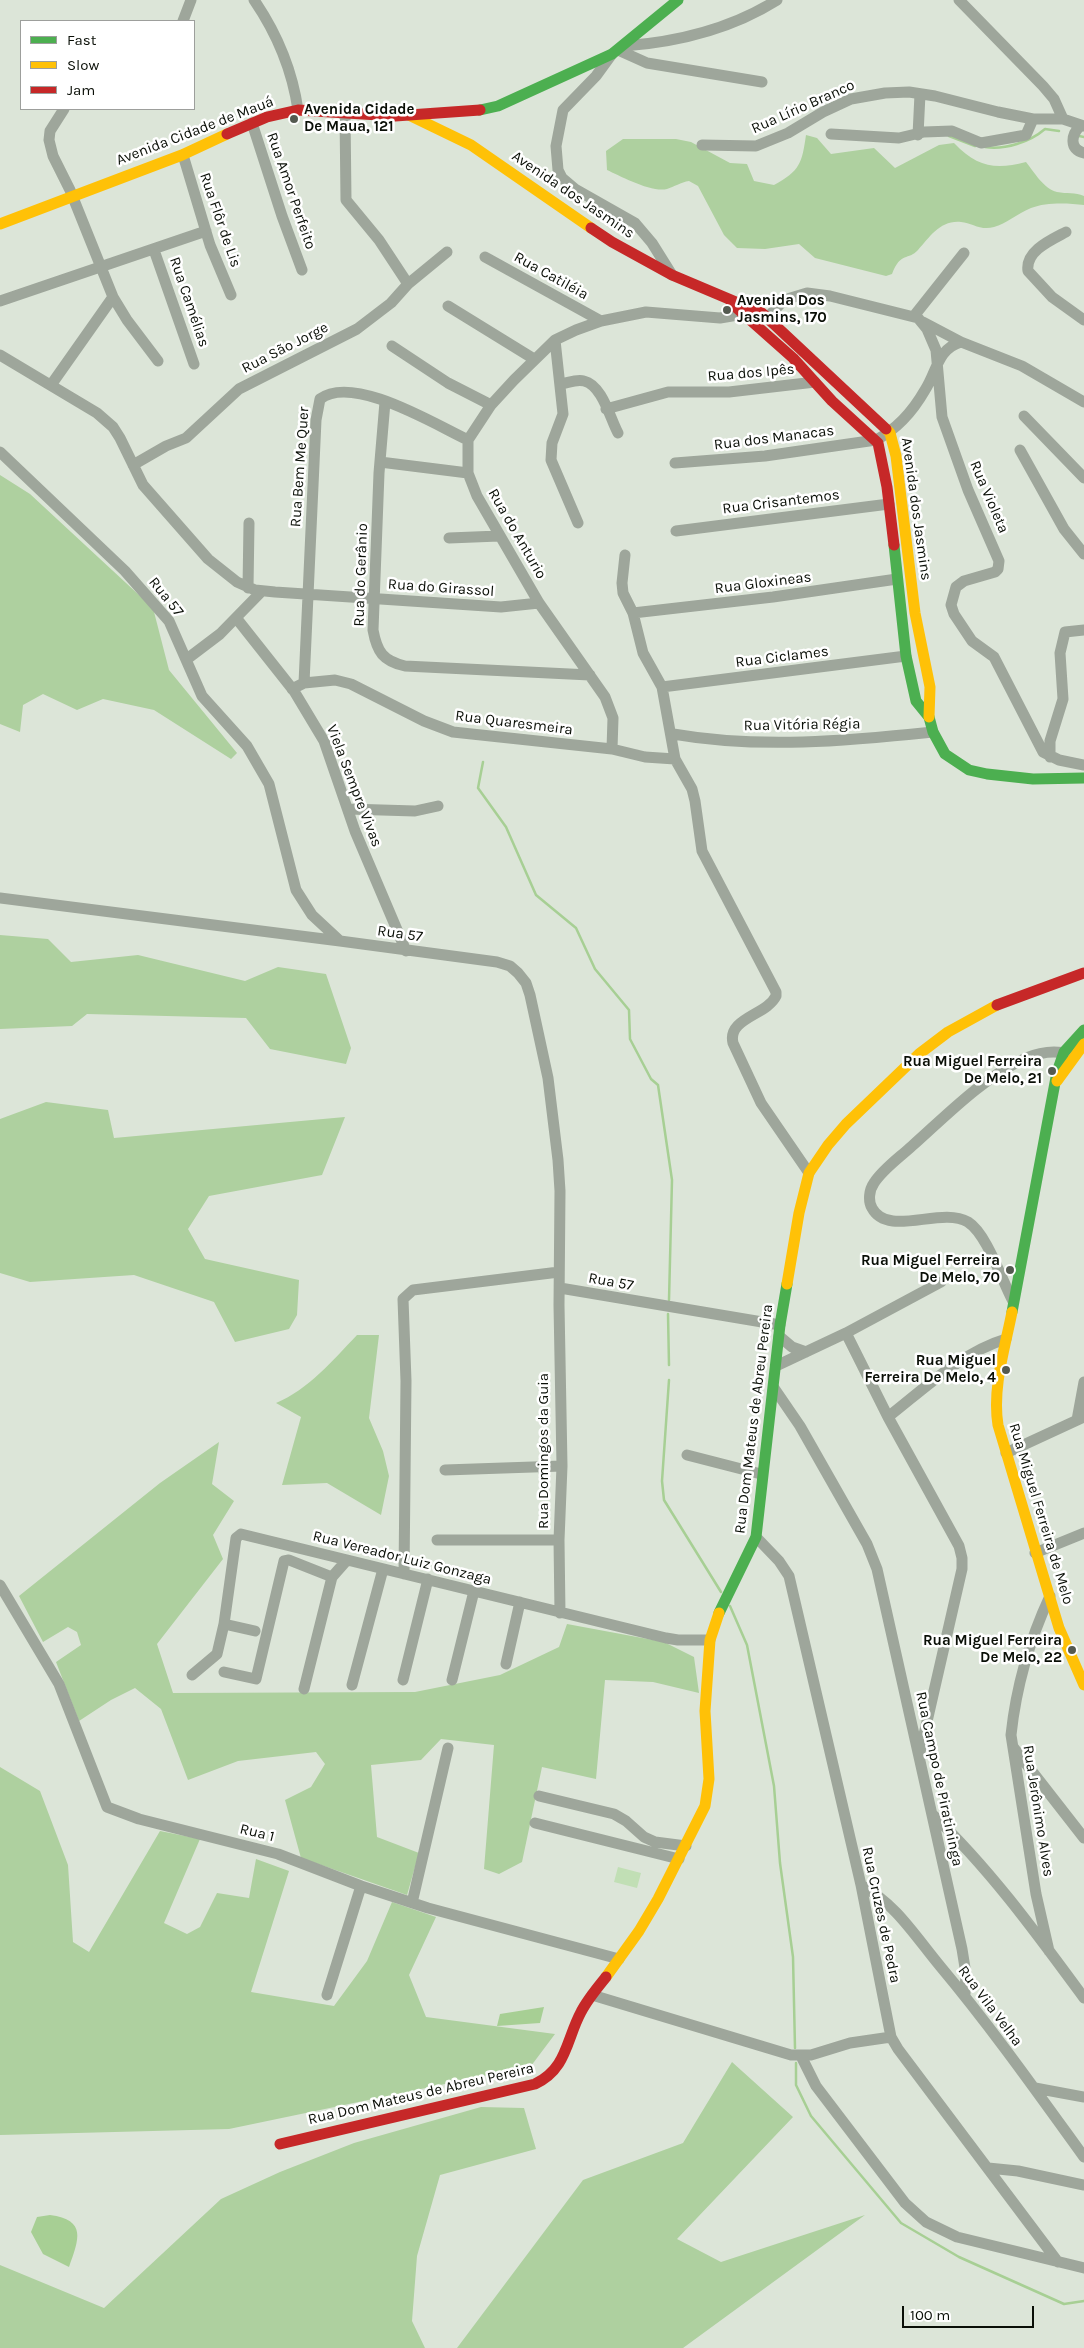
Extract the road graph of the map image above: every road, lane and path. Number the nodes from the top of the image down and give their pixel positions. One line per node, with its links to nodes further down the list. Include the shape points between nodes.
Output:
1 (191, 0): 6 (street)
2 (254, 0): 11 (street, via 266,16 285,56 294,82)
3 (678, 0): 7 (street, Avenida Cidade de Mauá)
4 (777, 0): 7 (street, via 702,33)
5 (958, 0): 15 (street, via 1044,86)
6 (183, 20)
7 (618, 50): 8 (street, via 647,63); 13 (street, Avenida Cidade de Mauá, via 498,106 468,112); 33 (street, via 562,110 556,146 558,170 575,189 635,223)
8 (762, 82)
9 (920, 94): 14 (street, Rua Lírio Branco); 19 (street); 20 (street, Rua Lírio Branco, via 885,93 850,100 756,146)
10 (63, 110): 23 (street, via 54,122 49,140 53,156)
11 (298, 110): 12 (street, Avenida Cidade de Mauá); 16 (street, Avenida Cidade de Mauá, via 271,115)
12 (344, 114): 13 (street, Avenida Cidade de Mauá); 34 (street, via 346,200 374,233)
13 (408, 115): 33 (street, Avenida dos Jasmins, via 471,145 605,237)
14 (1033, 118): 15 (street, Rua Lírio Branco); 19 (street, via 1026,135 992,142 981,143 952,131)
15 (1063, 119): 17 (street)
16 (252, 123): 22 (street, Avenida Cidade de Mauá); 32 (street, Rua Amor Perfeito)
17 (1082, 126): 21 (street, via 1073,141 1076,150)
18 (831, 134): 19 (street, via 899,138)
19 (918, 135)
20 (702, 145)
21 (1084, 153)
22 (183, 155): 23 (street, Avenida Cidade de Mauá); 25 (street, Rua Flôr de Lis)
23 (72, 194): 24 (street, Avenida Cidade de Mauá); 31 (street)
24 (0, 224)
25 (206, 231): 27 (street); 35 (street, Rua Flôr de Lis)
26 (1066, 232): 42 (street, via 1029,258 1028,271 1052,297)
27 (154, 250): 31 (street); 51 (street, Rua Camélias)
28 (447, 252): 34 (street, Rua São Jorge)
29 (964, 253): 41 (street)
30 (486, 257): 43 (street, Rua Catiléia)
31 (100, 267): 36 (street); 37 (street)
32 (302, 270)
33 (672, 275): 39 (street, Avenida dos Jasmins, via 722,295)
34 (408, 284): 68 (street, Rua São Jorge, via 391,303 357,329 238,389 186,438)
35 (231, 295)
36 (113, 297): 49 (street, via 126,320); 54 (street)
37 (0, 301)
38 (448, 306): 48 (street)
39 (748, 310): 40 (street, Avenida dos Jasmins); 43 (street, via 720,318 646,312); 52 (street, Avenida dos Jasmins)
40 (768, 316): 41 (street, via 784,300 807,294 830,296); 61 (street, Avenida dos Jasmins)
41 (916, 317): 45 (street); 50 (street, Rua Violeta, via 932,339)
42 (1084, 320)
43 (601, 321): 44 (street)
44 (555, 340): 48 (street); 53 (street)
45 (961, 342): 50 (street, via 948,348); 56 (street, via 1022,366)
46 (392, 346): 57 (street, via 448,383)
47 (0, 354): 54 (street, Rua do Girassol)
48 (534, 360): 57 (street)
49 (158, 361)
50 (937, 363): 61 (street, via 919,400); 98 (street, Rua Violeta, via 942,417 968,490 999,560 995,572 964,581 956,587 951,600 952,609 972,641 994,658 1037,744)
51 (194, 364)
52 (815, 382): 58 (street, Rua dos Ipês, via 730,392 690,391 652,395); 63 (street, Avenida dos Jasmins)
53 (560, 384): 58 (street, via 578,380 590,383); 73 (street, via 563,414 552,443 550,460)
54 (51, 385): 68 (street, Rua do Girassol, via 97,413 113,427)
55 (385, 402): 62 (street, Rua Bem Me Quer); 66 (street, Rua do Gerânio); 82 (street, Rua Bem Me Quer, via 364,393 348,391 332,392 320,399 316,420)
56 (1084, 402)
57 (491, 405): 62 (street)
58 (606, 409): 60 (street)
59 (1024, 416): 70 (street)
60 (618, 433)
61 (890, 433): 63 (street, Rua dos Manacas); 94 (street, Avenida dos Jasmins, via 896,456 919,640 930,686)
62 (468, 440): 69 (street, Rua do Anturio)
63 (876, 440): 67 (street, Rua dos Manacas, via 765,456); 71 (street, Avenida dos Jasmins, via 882,456)
64 (1020, 450): 77 (street, via 1064,529)
65 (0, 452): 89 (street, Rua 57, via 125,571 158,607 169,621)
66 (380, 462): 69 (street); 83 (street, Rua do Gerânio)
67 (675, 463)
68 (133, 465): 80 (street, Rua do Girassol, via 143,485 208,559)
69 (468, 472): 75 (street, Rua do Anturio, via 480,504)
70 (1084, 478)
71 (889, 504): 74 (street, Rua Crisantemos); 79 (street, Avenida dos Jasmins)
72 (249, 523): 80 (street)
73 (578, 523)
74 (676, 531)
75 (500, 536): 76 (street); 84 (street, Rua do Anturio)
76 (449, 538)
77 (1084, 554)
78 (625, 555): 85 (street, via 622,583)
79 (897, 578): 85 (street, Rua Gloxineas, via 773,597); 88 (street, Avenida dos Jasmins)
80 (248, 588): 81 (street, Rua do Girassol)
81 (262, 592): 82 (street, Rua do Girassol); 86 (street)
82 (308, 594): 83 (street, Rua do Girassol); 91 (street, Rua Bem Me Quer)
83 (374, 598): 84 (street, Rua do Girassol, via 501,607); 90 (street, Rua do Gerânio, via 376,648 395,664)
84 (539, 603): 90 (street, Rua do Anturio)
85 (633, 613): 92 (street, via 643,653)
86 (237, 619): 89 (street); 93 (street, Viela Sempre Vivas)
87 (1084, 630): 98 (street, via 1066,632 1060,653 1063,699 1050,741)
88 (906, 656): 92 (street, Rua Ciclames); 94 (street, Avenida dos Jasmins, via 916,700)
89 (187, 660): 105 (street, Rua 57, via 202,696 247,746 269,784 296,890 312,915)
90 (590, 675): 97 (street, Rua do Anturio, via 612,713)
91 (304, 683): 93 (street); 97 (street, Rua Quaresmeira, via 335,680 351,684 416,718 453,732)
92 (662, 687): 96 (street)
93 (292, 689): 103 (street, Viela Sempre Vivas, via 324,741)
94 (929, 717): 95 (street, Avenida dos Jasmins)
95 (933, 732): 96 (street, Rua Vitória Régia, via 813,742 723,742); 101 (street, Avenida dos Jasmins, via 945,754 969,770 1033,779)
96 (673, 734): 99 (street)
97 (612, 749): 99 (street, Rua Quaresmeira, via 645,757)
98 (1050, 757): 100 (street)
99 (675, 759): 113 (street, via 692,789 704,857 776,992 770,1004 734,1029 733,1043 761,1102)
100 (1084, 765)
101 (1084, 778)
102 (438, 806): 103 (street, via 414,811)
103 (348, 809): 106 (street, Viela Sempre Vivas)
104 (0, 898): 105 (street)
105 (340, 941): 106 (street, Rua 57)
106 (406, 951): 114 (street, Rua 57, via 497,962 510,966 526,983 548,1078 558,1160)
107 (1084, 972): 113 (street, Rua Dom Mateus de Abreu Pereira, via 984,1010 948,1032 866,1104 828,1145)
108 (1084, 1030): 110 (street, Rua Miguel Ferreira de Melo)
109 (1084, 1044): 111 (street, Rua Miguel Ferreira de Melo)
110 (1064, 1052): 111 (street); 112 (street, Rua Miguel Ferreira de Melo); 117 (street, via 1042,1053 1002,1071 967,1096 883,1172 870,1190 870,1206 889,1221 942,1217 969,1223 983,1241)
111 (1080, 1055): 112 (street, Rua Miguel Ferreira de Melo)
112 (1056, 1082): 117 (street, Rua Miguel Ferreira de Melo)
113 (809, 1173): 118 (street, Rua Dom Mateus de Abreu Pereira, via 798,1213)
114 (559, 1272): 116 (street, Rua 57); 139 (street, via 413,1290 403,1299 406,1381)
115 (941, 1282): 119 (street)
116 (560, 1288): 118 (street, Rua 57); 129 (street, Rua Domingos da Guia)
117 (1013, 1301): 120 (street, Rua Miguel Ferreira de Melo)
118 (779, 1331): 121 (street, via 792,1347); 122 (street, Rua Dom Mateus de Abreu Pereira)
119 (846, 1333): 121 (street); 125 (street)
120 (1006, 1339): 125 (street, via 970,1355); 127 (street, Rua Miguel Ferreira de Melo, via 996,1407)
121 (806, 1352): 122 (street)
122 (776, 1366): 124 (street, Rua Dom Mateus de Abreu Pereira)
123 (1084, 1382): 126 (street)
124 (774, 1388): 131 (street, Rua Dom Mateus de Abreu Pereira); 162 (street, Rua Campo de Piratininga, via 800,1426 877,1569)
125 (888, 1417): 162 (street, via 959,1546 962,1558)
126 (1080, 1418): 127 (street)
127 (1006, 1453): 136 (street, Rua Miguel Ferreira de Melo)
128 (686, 1456): 131 (street)
129 (562, 1466): 130 (street); 135 (street, Rua Domingos da Guia)
130 (445, 1470)
131 (761, 1474): 133 (street, Rua Dom Mateus de Abreu Pereira)
132 (1084, 1533): 136 (street)
133 (756, 1537): 151 (street, Rua Dom Mateus de Abreu Pereira, via 718,1614); 169 (street, Rua Cruzes de Pedra, via 779,1560 789,1576)
134 (437, 1540): 135 (street)
135 (559, 1540): 146 (street, Rua Domingos da Guia)
136 (1035, 1552): 144 (street, Rua Miguel Ferreira de Melo)
137 (347, 1560): 138 (street, Rua Vereador Luiz Gonzaga); 140 (street); 148 (street, Rua Vereador Luiz Gonzaga, via 239,1535)
138 (383, 1569): 139 (street, Rua Vereador Luiz Gonzaga); 157 (street)
139 (404, 1574): 141 (street, Rua Vereador Luiz Gonzaga)
140 (332, 1577): 153 (street, via 289,1560 284,1561 256,1679); 159 (street)
141 (428, 1579): 143 (street, Rua Vereador Luiz Gonzaga); 155 (street)
142 (0, 1585): 170 (street, Rua 1, via 59,1684 107,1807 278,1854)
143 (474, 1591): 145 (street, Rua Vereador Luiz Gonzaga); 156 (street)
144 (1050, 1596): 147 (street, Rua Jerônimo Alves); 149 (street, Rua Miguel Ferreira de Melo)
145 (520, 1602): 146 (street, Rua Vereador Luiz Gonzaga); 152 (street)
146 (560, 1613): 151 (street, Rua Vereador Luiz Gonzaga, via 678,1640)
147 (1039, 1620): 149 (street); 160 (street, Rua Jerônimo Alves, via 1013,1718)
148 (224, 1624): 150 (street); 154 (street, Rua Vereador Luiz Gonzaga, via 217,1654)
149 (1059, 1628): 158 (street, Rua Miguel Ferreira de Melo)
150 (255, 1631)
151 (710, 1640): 167 (street, Rua Dom Mateus de Abreu Pereira, via 705,1711 708,1793)
152 (506, 1664)
153 (224, 1672)
154 (192, 1675)
155 (403, 1680)
156 (452, 1680)
157 (352, 1685)
158 (1084, 1685)
159 (304, 1689)
160 (1013, 1747): 166 (street); 172 (street, Rua Jerônimo Alves, via 1036,1894)
161 (448, 1748): 171 (street)
162 (919, 1756): 164 (street, Rua Campo de Piratininga)
163 (539, 1796): 167 (street, via 614,1814 655,1842)
164 (932, 1814): 172 (street, via 977,1860); 174 (street, Rua Campo de Piratininga, via 962,1949)
165 (535, 1824): 168 (street)
166 (1084, 1838)
167 (686, 1846): 168 (street, Rua Dom Mateus de Abreu Pereira)
168 (679, 1859): 173 (street, Rua Dom Mateus de Abreu Pereira, via 658,1900)
169 (861, 1885): 174 (street, Rua Vila Velha, via 892,1907); 178 (street, Rua Cruzes de Pedra)
170 (361, 1886): 171 (street, Rua 1); 175 (street)
171 (412, 1903): 173 (street, Rua 1)
172 (1049, 1951): 177 (street, Rua Jerônimo Alves)
173 (619, 1959): 176 (street, Rua Dom Mateus de Abreu Pereira)
174 (965, 1994): 180 (street, Rua Vila Velha)
175 (327, 1995)
176 (592, 1995): 179 (street, via 780,2053); 182 (street, Rua Dom Mateus de Abreu Pereira, via 577,2018 559,2066 546,2079 508,2091)
177 (1084, 1998)
178 (892, 2037): 179 (street); 184 (street, Rua Cruzes de Pedra)
179 (801, 2056): 186 (street, via 816,2086 905,2203 926,2222 957,2237)
180 (1035, 2088): 181 (street); 183 (street, Rua Vila Velha)
181 (1084, 2097)
182 (280, 2144)
183 (1084, 2157)
184 (988, 2168): 185 (street, via 1018,2170); 186 (street, Rua Cruzes de Pedra)
185 (1084, 2185)
186 (1058, 2262): 187 (street)
187 (1084, 2268)

